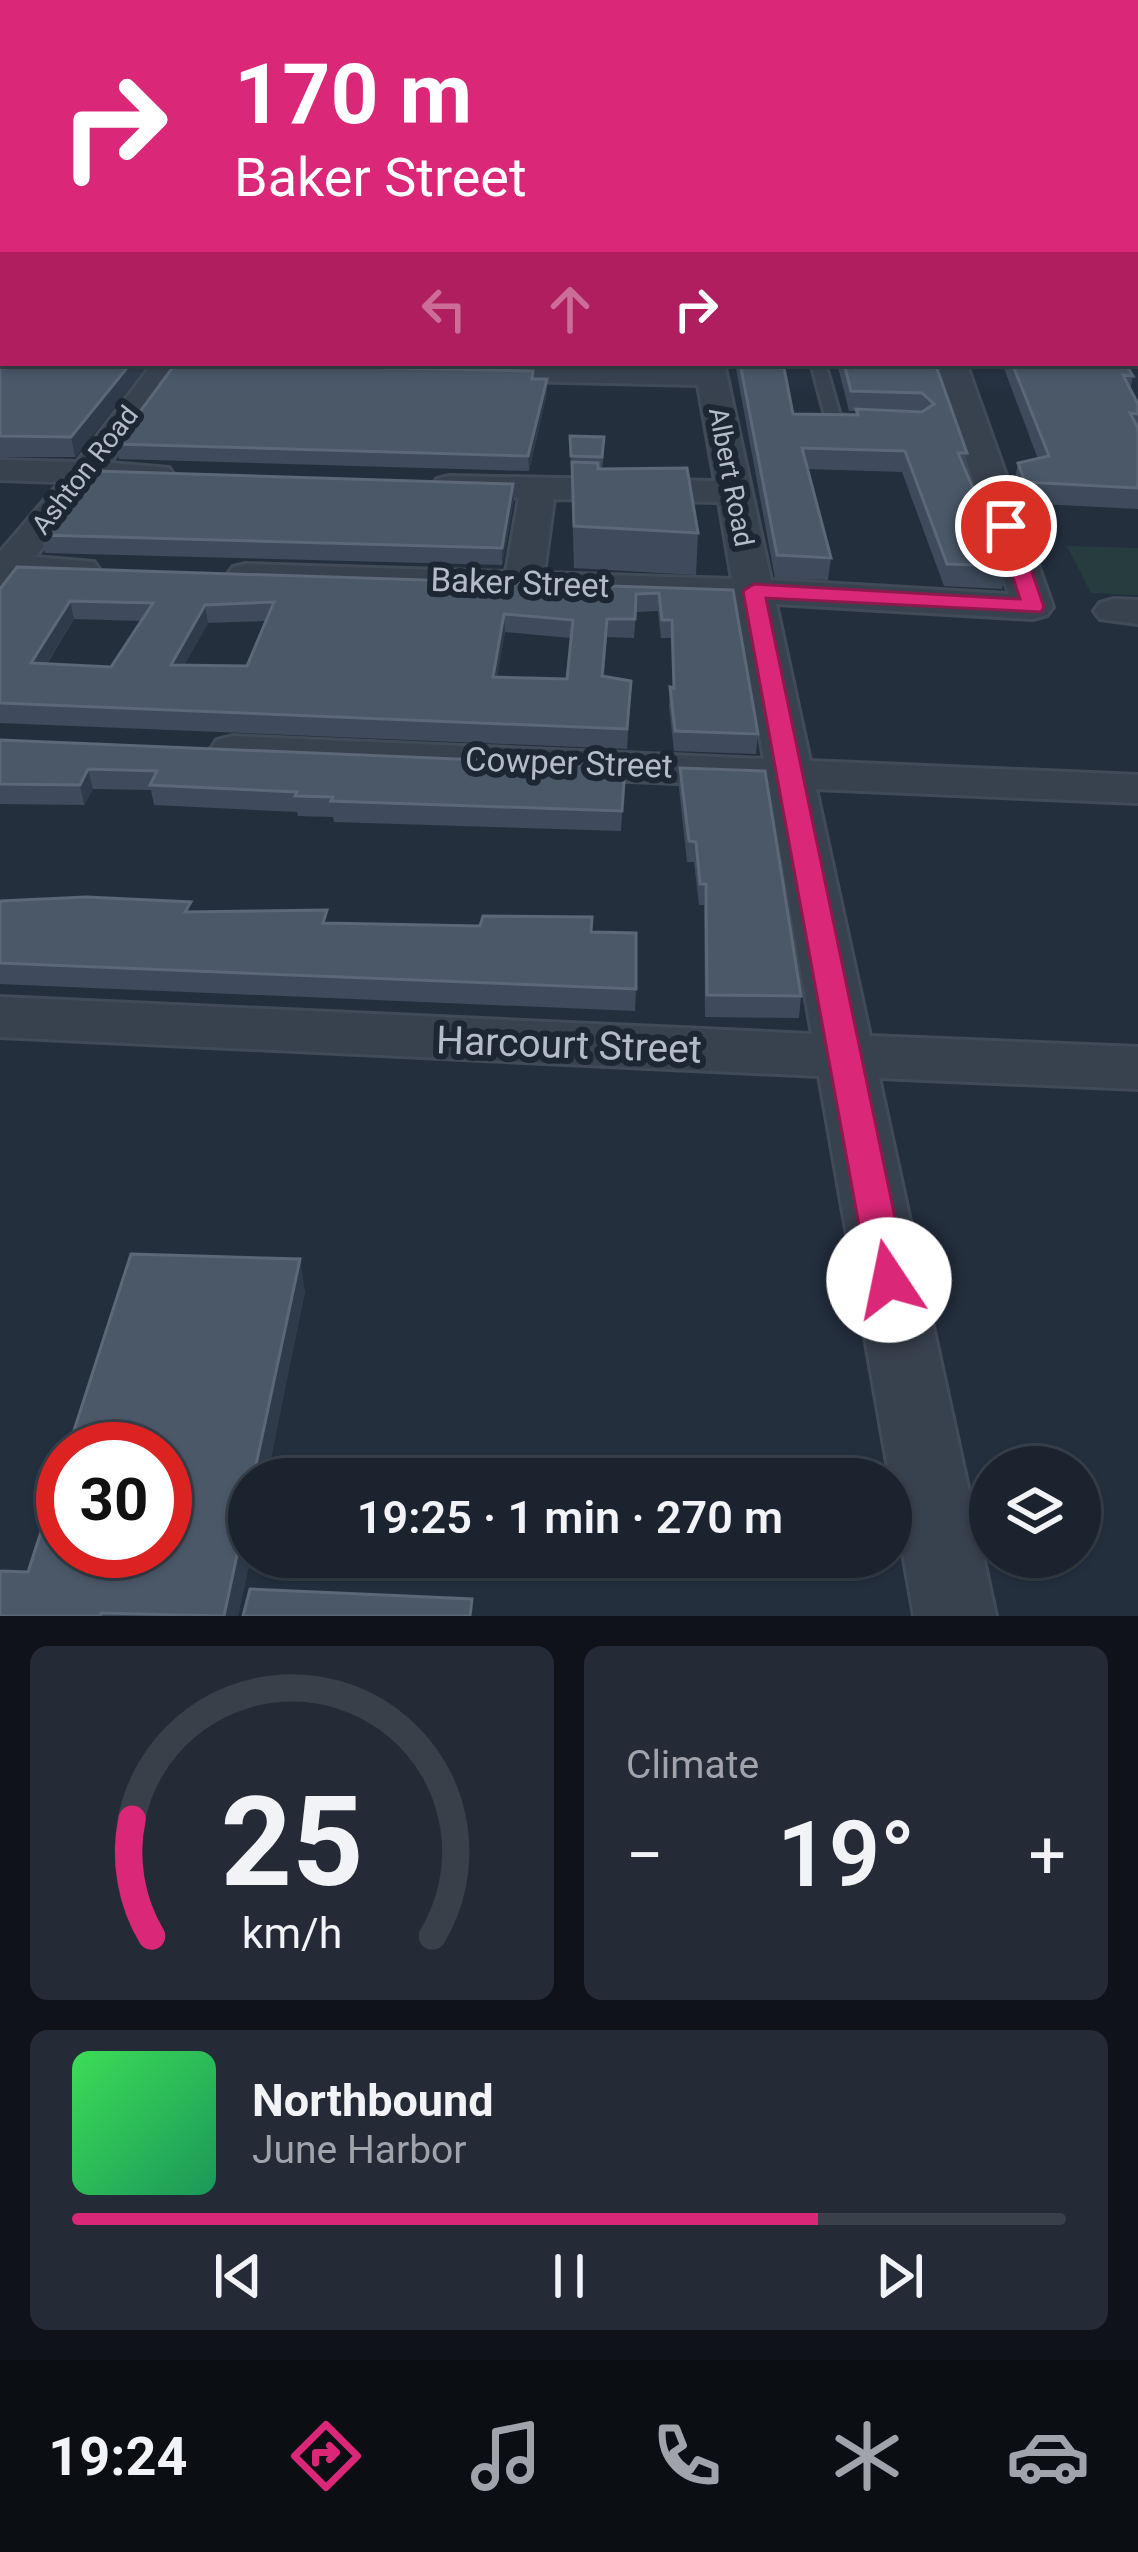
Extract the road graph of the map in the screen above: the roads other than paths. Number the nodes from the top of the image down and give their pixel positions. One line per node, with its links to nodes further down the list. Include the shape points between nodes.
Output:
1 (169, 366): 8 (street, Ashton Road)
2 (819, 366): 6 (lane, via 832,420)
3 (952, 366): 17 (street, Baker Street, via 1033,607)
4 (710, 369): 5 (street); 12 (street, Albert Road)
5 (436, 370)
6 (875, 421)
7 (0, 470): 8 (street)
8 (86, 473): 9 (street); 13 (street, Ashton Road)
9 (181, 476)
10 (419, 485): 11 (street)
11 (538, 489): 12 (street); 16 (street)
12 (734, 492): 17 (street, Albert Road)
13 (3, 572): 14 (street)
14 (123, 572)
15 (217, 574): 16 (street, Baker Street)
16 (523, 582): 17 (street, Baker Street)
17 (754, 591): 19 (street, Albert Road)
18 (190, 748): 19 (street, Cowper Street)
19 (786, 770): 20 (street, Cowper Street); 22 (street, Albert Road)
20 (1138, 789)
21 (0, 1017): 22 (street, Harcourt Street)
22 (844, 1053): 23 (street, Harcourt Street); 24 (street, Albert Road)
23 (1138, 1068)
24 (956, 1616)

